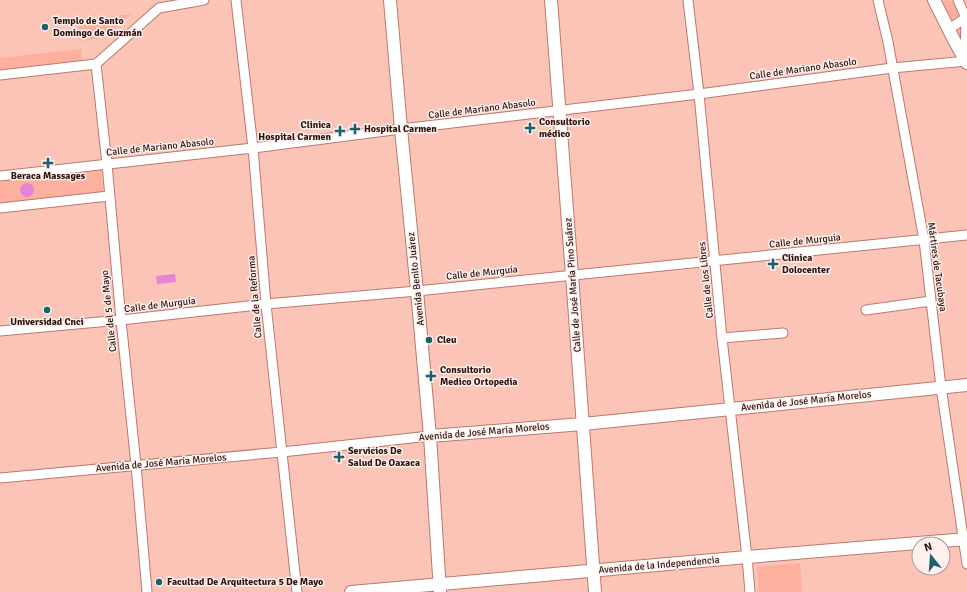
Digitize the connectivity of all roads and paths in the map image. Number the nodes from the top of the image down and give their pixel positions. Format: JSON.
{"nodes":[{"id":1,"x":204,"y":0,"type":"edge"},
{"id":2,"x":236,"y":0,"type":"edge"},
{"id":3,"x":390,"y":0,"type":"edge"},
{"id":4,"x":551,"y":0,"type":"edge"},
{"id":5,"x":688,"y":0,"type":"edge"},
{"id":6,"x":878,"y":0,"type":"edge"},
{"id":7,"x":934,"y":0,"type":"edge"},
{"id":8,"x":958,"y":0,"type":"edge"},
{"id":9,"x":966,"y":17,"type":"edge"},
{"id":10,"x":949,"y":29,"type":"junction"},
{"id":11,"x":966,"y":62,"type":"edge"},
{"id":12,"x":96,"y":64,"type":"junction"},
{"id":13,"x":892,"y":68,"type":"junction"},
{"id":14,"x":0,"y":75,"type":"edge"},
{"id":15,"x":699,"y":94,"type":"junction"},
{"id":16,"x":559,"y":111,"type":"junction"},
{"id":17,"x":401,"y":129,"type":"junction"},
{"id":18,"x":253,"y":148,"type":"junction"},
{"id":19,"x":107,"y":164,"type":"junction"},
{"id":20,"x":0,"y":176,"type":"edge"},
{"id":21,"x":109,"y":196,"type":"junction"},
{"id":22,"x":0,"y":208,"type":"edge"},
{"id":23,"x":967,"y":235,"type":"edge"},
{"id":24,"x":924,"y":240,"type":"junction"},
{"id":25,"x":715,"y":261,"type":"junction"},
{"id":26,"x":572,"y":275,"type":"junction"},
{"id":27,"x":417,"y":291,"type":"junction"},
{"id":28,"x":931,"y":301,"type":"junction"},
{"id":29,"x":266,"y":304,"type":"junction"},
{"id":30,"x":866,"y":310,"type":"dead end"},
{"id":31,"x":121,"y":320,"type":"junction"},
{"id":32,"x":0,"y":332,"type":"edge"},
{"id":33,"x":783,"y":333,"type":"dead end"},
{"id":34,"x":722,"y":338,"type":"junction"},
{"id":35,"x":967,"y":384,"type":"edge"},
{"id":36,"x":941,"y":387,"type":"junction"},
{"id":37,"x":731,"y":410,"type":"junction"},
{"id":38,"x":583,"y":424,"type":"junction"},
{"id":39,"x":430,"y":436,"type":"junction"},
{"id":40,"x":282,"y":452,"type":"junction"},
{"id":41,"x":136,"y":465,"type":"junction"},
{"id":42,"x":0,"y":478,"type":"edge"},
{"id":43,"x":965,"y":540,"type":"edge"},
{"id":44,"x":747,"y":558,"type":"junction"},
{"id":45,"x":967,"y":564,"type":"edge"},
{"id":46,"x":593,"y":571,"type":"junction"},
{"id":47,"x":440,"y":586,"type":"edge"},
{"id":48,"x":147,"y":592,"type":"edge"},
{"id":49,"x":297,"y":592,"type":"edge"},
{"id":50,"x":351,"y":592,"type":"edge"},
{"id":51,"x":595,"y":592,"type":"edge"},
{"id":52,"x":750,"y":592,"type":"edge"}],
"edges":[{"from":1,"to":12,"type":"street"},
{"from":2,"to":18,"type":"street","name":"Calle de la Reforma"},
{"from":3,"to":17,"type":"main road","name":"Avenida Benito Juárez"},
{"from":4,"to":16,"type":"main road","name":"Calle de José María Pino Suárez"},
{"from":5,"to":15,"type":"street","name":"Calle de los Libres"},
{"from":6,"to":13,"type":"street","name":"Mártires de Tacubaya"},
{"from":7,"to":10,"type":"main road"},
{"from":8,"to":9,"type":"street"},
{"from":9,"to":10,"type":"street"},
{"from":9,"to":11,"type":"street"},
{"from":10,"to":11,"type":"main road"},
{"from":11,"to":13,"type":"street","name":"Calle de Mariano Abasolo"},
{"from":12,"to":14,"type":"street"},
{"from":12,"to":19,"type":"street","name":"Calle del 5 de Mayo"},
{"from":13,"to":15,"type":"street","name":"Calle de Mariano Abasolo"},
{"from":13,"to":24,"type":"street","name":"Mártires de Tacubaya"},
{"from":15,"to":16,"type":"street","name":"Calle de Mariano Abasolo"},
{"from":15,"to":25,"type":"street","name":"Calle de los Libres"},
{"from":16,"to":17,"type":"street","name":"Calle de Mariano Abasolo"},
{"from":16,"to":26,"type":"main road","name":"Calle de José María Pino Suárez"},
{"from":17,"to":18,"type":"street","name":"Calle de Mariano Abasolo"},
{"from":17,"to":27,"type":"main road","name":"Avenida Benito Juárez"},
{"from":18,"to":19,"type":"street","name":"Calle de Mariano Abasolo"},
{"from":18,"to":29,"type":"street","name":"Calle de la Reforma"},
{"from":19,"to":20,"type":"street","name":"Calle de Mariano Abasolo"},
{"from":19,"to":21,"type":"street","name":"Calle del 5 de Mayo"},
{"from":21,"to":22,"type":"street"},
{"from":21,"to":31,"type":"street","name":"Calle del 5 de Mayo"},
{"from":23,"to":24,"type":"street","name":"Calle de Murguía"},
{"from":24,"to":25,"type":"street","name":"Calle de Murguía"},
{"from":24,"to":28,"type":"street","name":"Mártires de Tacubaya"},
{"from":25,"to":26,"type":"street","name":"Calle de Murguía"},
{"from":25,"to":34,"type":"street","name":"Calle de los Libres"},
{"from":26,"to":27,"type":"street","name":"Calle de Murguía"},
{"from":26,"to":38,"type":"main road","name":"Calle de José María Pino Suárez"},
{"from":27,"to":29,"type":"street","name":"Calle de Murguía"},
{"from":27,"to":39,"type":"main road","name":"Avenida Benito Juárez"},
{"from":28,"to":30,"type":"street"},
{"from":28,"to":36,"type":"street","name":"Mártires de Tacubaya"},
{"from":29,"to":31,"type":"street","name":"Calle de Murguía"},
{"from":29,"to":40,"type":"street","name":"Calle de la Reforma"},
{"from":31,"to":32,"type":"street","name":"Calle de Murguía"},
{"from":31,"to":41,"type":"street","name":"Calle del 5 de Mayo"},
{"from":33,"to":34,"type":"street"},
{"from":34,"to":37,"type":"street","name":"Calle de los Libres"},
{"from":35,"to":36,"type":"main road","name":"Avenida de José María Morelos"},
{"from":36,"to":37,"type":"main road","name":"Avenida de José María Morelos"},
{"from":36,"to":43,"type":"street","name":"Mártires de Tacubaya"},
{"from":37,"to":38,"type":"main road","name":"Avenida de José María Morelos"},
{"from":37,"to":44,"type":"street","name":"Calle de los Libres"},
{"from":38,"to":39,"type":"main road","name":"Avenida de José María Morelos"},
{"from":38,"to":46,"type":"main road","name":"Calle de José María Pino Suárez"},
{"from":39,"to":40,"type":"street","name":"Avenida de José María Morelos"},
{"from":39,"to":47,"type":"main road","name":"Avenida Benito Juárez"},
{"from":40,"to":41,"type":"street","name":"Avenida de José María Morelos"},
{"from":40,"to":49,"type":"street","name":"Calle de la Reforma"},
{"from":41,"to":42,"type":"street","name":"Avenida de José María Morelos"},
{"from":41,"to":48,"type":"street","name":"Calle del 5 de Mayo"},
{"from":43,"to":44,"type":"main road","name":"Avenida de la Independencia"},
{"from":43,"to":45,"type":"street","name":"Mártires de Tacubaya"},
{"from":44,"to":46,"type":"main road","name":"Avenida de la Independencia"},
{"from":44,"to":52,"type":"street","name":"Calle de los Libres"},
{"from":46,"to":47,"type":"main road","name":"Avenida de la Independencia"},
{"from":46,"to":51,"type":"main road","name":"Calle de José María Pino Suárez"},
{"from":47,"to":50,"type":"main road","name":"Avenida de la Independencia"}]}
